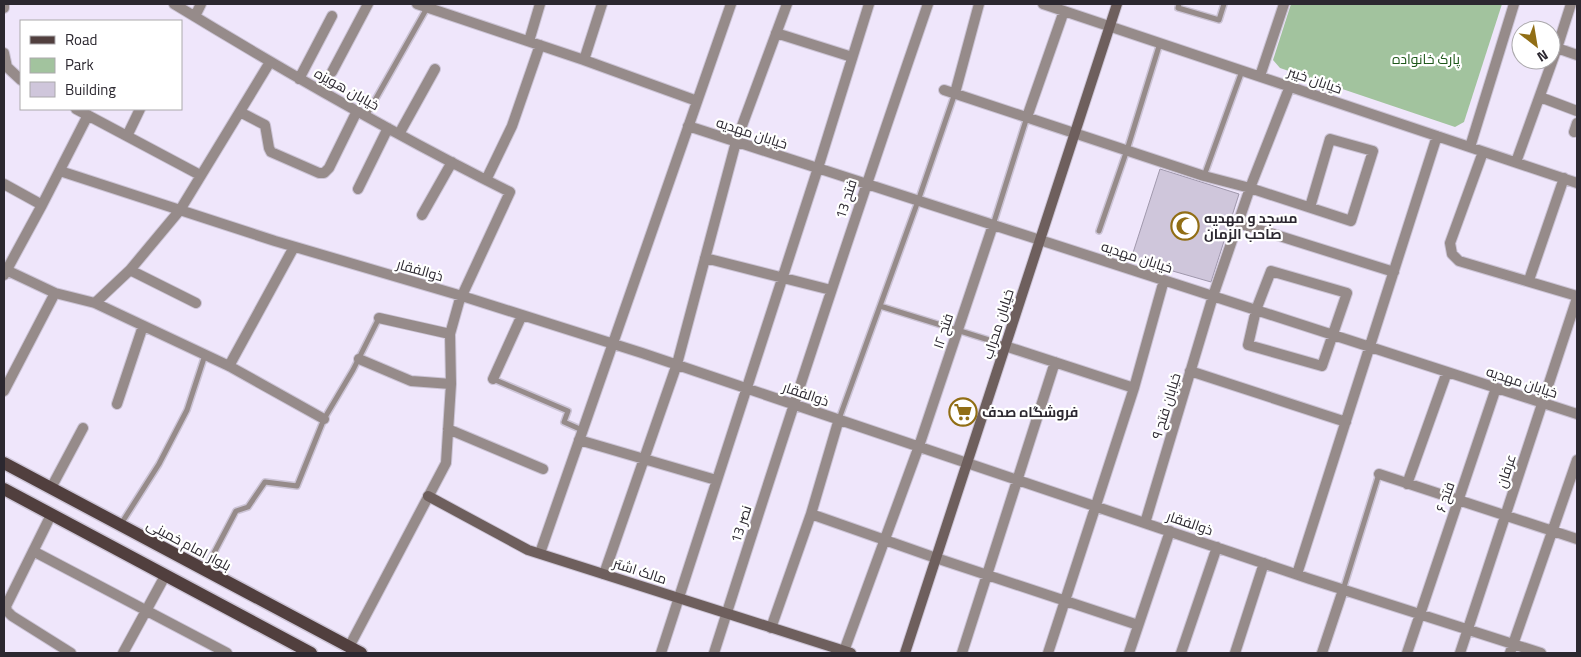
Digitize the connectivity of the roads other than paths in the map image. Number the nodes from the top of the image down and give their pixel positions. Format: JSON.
{"nodes":[{"id":1,"x":4,"y":4,"type":"edge"},
{"id":2,"x":174,"y":4,"type":"edge"},
{"id":3,"x":201,"y":4,"type":"edge"},
{"id":4,"x":368,"y":4,"type":"edge"},
{"id":5,"x":417,"y":4,"type":"edge"},
{"id":6,"x":540,"y":4,"type":"edge"},
{"id":7,"x":602,"y":4,"type":"edge"},
{"id":8,"x":731,"y":4,"type":"edge"},
{"id":9,"x":787,"y":4,"type":"edge"},
{"id":10,"x":869,"y":4,"type":"edge"},
{"id":11,"x":928,"y":4,"type":"edge"},
{"id":12,"x":979,"y":4,"type":"edge"},
{"id":13,"x":1043,"y":4,"type":"edge"},
{"id":14,"x":1117,"y":4,"type":"edge"},
{"id":15,"x":1224,"y":4,"type":"edge"},
{"id":16,"x":1284,"y":4,"type":"edge"},
{"id":17,"x":1514,"y":4,"type":"edge"},
{"id":18,"x":1571,"y":4,"type":"edge"},
{"id":19,"x":1179,"y":6,"type":"edge"},
{"id":20,"x":4,"y":8,"type":"edge"},
{"id":21,"x":427,"y":8,"type":"junction"},
{"id":22,"x":1064,"y":11,"type":"junction"},
{"id":23,"x":194,"y":16,"type":"junction"},
{"id":24,"x":332,"y":16,"type":"dead end"},
{"id":25,"x":1110,"y":26,"type":"junction"},
{"id":26,"x":776,"y":33,"type":"junction"},
{"id":27,"x":1561,"y":35,"type":"edge"},
{"id":28,"x":529,"y":41,"type":"junction"},
{"id":29,"x":1160,"y":43,"type":"junction"},
{"id":30,"x":540,"y":45,"type":"junction"},
{"id":31,"x":1561,"y":49,"type":"edge"},
{"id":32,"x":4,"y":53,"type":"edge"},
{"id":33,"x":1577,"y":54,"type":"edge"},
{"id":34,"x":852,"y":57,"type":"junction"},
{"id":35,"x":584,"y":60,"type":"junction"},
{"id":36,"x":270,"y":62,"type":"junction"},
{"id":37,"x":435,"y":69,"type":"dead end"},
{"id":38,"x":1242,"y":70,"type":"junction"},
{"id":39,"x":1549,"y":70,"type":"edge"},
{"id":40,"x":332,"y":72,"type":"dead end"},
{"id":41,"x":1260,"y":76,"type":"junction"},
{"id":42,"x":20,"y":79,"type":"edge"},
{"id":43,"x":299,"y":79,"type":"junction"},
{"id":44,"x":1290,"y":86,"type":"junction"},
{"id":45,"x":949,"y":91,"type":"junction"},
{"id":46,"x":1540,"y":97,"type":"junction"},
{"id":47,"x":697,"y":101,"type":"junction"},
{"id":48,"x":78,"y":110,"type":"edge"},
{"id":49,"x":140,"y":110,"type":"edge"},
{"id":50,"x":1577,"y":111,"type":"edge"},
{"id":51,"x":240,"y":112,"type":"junction"},
{"id":52,"x":361,"y":113,"type":"junction"},
{"id":53,"x":88,"y":115,"type":"junction"},
{"id":54,"x":1027,"y":117,"type":"junction"},
{"id":55,"x":688,"y":126,"type":"junction"},
{"id":56,"x":388,"y":128,"type":"junction"},
{"id":57,"x":1075,"y":133,"type":"junction"},
{"id":58,"x":399,"y":134,"type":"junction"},
{"id":59,"x":127,"y":136,"type":"junction"},
{"id":60,"x":1437,"y":136,"type":"junction"},
{"id":61,"x":736,"y":142,"type":"junction"},
{"id":62,"x":1470,"y":147,"type":"junction"},
{"id":63,"x":1127,"y":150,"type":"junction"},
{"id":64,"x":1484,"y":152,"type":"junction"},
{"id":65,"x":452,"y":162,"type":"junction"},
{"id":66,"x":1516,"y":162,"type":"junction"},
{"id":67,"x":818,"y":168,"type":"junction"},
{"id":68,"x":60,"y":170,"type":"junction"},
{"id":69,"x":200,"y":175,"type":"junction"},
{"id":70,"x":1204,"y":176,"type":"junction"},
{"id":71,"x":1564,"y":178,"type":"junction"},
{"id":72,"x":486,"y":180,"type":"junction"},
{"id":73,"x":1577,"y":183,"type":"edge"},
{"id":74,"x":4,"y":184,"type":"edge"},
{"id":75,"x":866,"y":184,"type":"junction"},
{"id":76,"x":1250,"y":188,"type":"junction"},
{"id":77,"x":358,"y":189,"type":"dead end"},
{"id":78,"x":918,"y":201,"type":"junction"},
{"id":79,"x":42,"y":205,"type":"junction"},
{"id":80,"x":1310,"y":207,"type":"junction"},
{"id":81,"x":180,"y":210,"type":"junction"},
{"id":82,"x":422,"y":215,"type":"dead end"},
{"id":83,"x":1238,"y":223,"type":"junction"},
{"id":84,"x":993,"y":225,"type":"junction"},
{"id":85,"x":1099,"y":232,"type":"dead end"},
{"id":86,"x":1040,"y":240,"type":"junction"},
{"id":87,"x":294,"y":247,"type":"junction"},
{"id":88,"x":705,"y":258,"type":"junction"},
{"id":89,"x":130,"y":270,"type":"junction"},
{"id":90,"x":5,"y":271,"type":"edge"},
{"id":91,"x":1394,"y":272,"type":"junction"},
{"id":92,"x":782,"y":277,"type":"junction"},
{"id":93,"x":1164,"y":280,"type":"junction"},
{"id":94,"x":1529,"y":280,"type":"junction"},
{"id":95,"x":831,"y":290,"type":"junction"},
{"id":96,"x":55,"y":293,"type":"junction"},
{"id":97,"x":462,"y":296,"type":"junction"},
{"id":98,"x":1213,"y":296,"type":"junction"},
{"id":99,"x":1577,"y":297,"type":"edge"},
{"id":100,"x":95,"y":303,"type":"junction"},
{"id":101,"x":196,"y":303,"type":"dead end"},
{"id":102,"x":880,"y":306,"type":"junction"},
{"id":103,"x":1256,"y":310,"type":"junction"},
{"id":104,"x":522,"y":315,"type":"junction"},
{"id":105,"x":380,"y":318,"type":"joint"},
{"id":106,"x":143,"y":326,"type":"junction"},
{"id":107,"x":958,"y":330,"type":"junction"},
{"id":108,"x":450,"y":334,"type":"junction"},
{"id":109,"x":1333,"y":335,"type":"junction"},
{"id":110,"x":612,"y":343,"type":"junction"},
{"id":111,"x":1006,"y":346,"type":"junction"},
{"id":112,"x":1370,"y":347,"type":"junction"},
{"id":113,"x":205,"y":355,"type":"junction"},
{"id":114,"x":359,"y":359,"type":"junction"},
{"id":115,"x":1054,"y":362,"type":"junction"},
{"id":116,"x":677,"y":364,"type":"junction"},
{"id":117,"x":229,"y":366,"type":"junction"},
{"id":118,"x":1190,"y":371,"type":"junction"},
{"id":119,"x":1447,"y":372,"type":"junction"},
{"id":120,"x":493,"y":379,"type":"joint"},
{"id":121,"x":451,"y":384,"type":"junction"},
{"id":122,"x":746,"y":388,"type":"junction"},
{"id":123,"x":1134,"y":388,"type":"junction"},
{"id":124,"x":1496,"y":388,"type":"junction"},
{"id":125,"x":4,"y":391,"type":"edge"},
{"id":126,"x":1543,"y":403,"type":"junction"},
{"id":127,"x":117,"y":404,"type":"dead end"},
{"id":128,"x":794,"y":404,"type":"junction"},
{"id":129,"x":1577,"y":414,"type":"edge"},
{"id":130,"x":324,"y":419,"type":"junction"},
{"id":131,"x":839,"y":419,"type":"junction"},
{"id":132,"x":1346,"y":422,"type":"junction"},
{"id":133,"x":82,"y":428,"type":"dead end"},
{"id":134,"x":448,"y":429,"type":"junction"},
{"id":135,"x":582,"y":430,"type":"junction"},
{"id":136,"x":579,"y":440,"type":"junction"},
{"id":137,"x":919,"y":446,"type":"junction"},
{"id":138,"x":644,"y":460,"type":"junction"},
{"id":139,"x":1577,"y":460,"type":"edge"},
{"id":140,"x":4,"y":463,"type":"edge"},
{"id":141,"x":967,"y":463,"type":"junction"},
{"id":142,"x":543,"y":469,"type":"dead end"},
{"id":143,"x":1379,"y":474,"type":"joint"},
{"id":144,"x":1017,"y":479,"type":"junction"},
{"id":145,"x":716,"y":480,"type":"junction"},
{"id":146,"x":1407,"y":484,"type":"junction"},
{"id":147,"x":51,"y":488,"type":"junction"},
{"id":148,"x":4,"y":489,"type":"edge"},
{"id":149,"x":428,"y":496,"type":"junction"},
{"id":150,"x":1458,"y":500,"type":"junction"},
{"id":151,"x":1095,"y":506,"type":"junction"},
{"id":152,"x":51,"y":514,"type":"junction"},
{"id":153,"x":811,"y":514,"type":"junction"},
{"id":154,"x":1506,"y":516,"type":"junction"},
{"id":155,"x":1145,"y":523,"type":"junction"},
{"id":156,"x":121,"y":525,"type":"junction"},
{"id":157,"x":1170,"y":531,"type":"junction"},
{"id":158,"x":1552,"y":531,"type":"junction"},
{"id":159,"x":1577,"y":539,"type":"edge"},
{"id":160,"x":885,"y":540,"type":"junction"},
{"id":161,"x":1217,"y":547,"type":"junction"},
{"id":162,"x":33,"y":551,"type":"junction"},
{"id":163,"x":540,"y":553,"type":"junction"},
{"id":164,"x":936,"y":558,"type":"junction"},
{"id":165,"x":1264,"y":563,"type":"junction"},
{"id":166,"x":205,"y":570,"type":"junction"},
{"id":167,"x":604,"y":574,"type":"junction"},
{"id":168,"x":1296,"y":574,"type":"junction"},
{"id":169,"x":987,"y":575,"type":"junction"},
{"id":170,"x":165,"y":576,"type":"junction"},
{"id":171,"x":1343,"y":590,"type":"junction"},
{"id":172,"x":677,"y":598,"type":"junction"},
{"id":173,"x":1065,"y":600,"type":"junction"},
{"id":174,"x":147,"y":610,"type":"junction"},
{"id":175,"x":727,"y":614,"type":"junction"},
{"id":176,"x":1420,"y":614,"type":"junction"},
{"id":177,"x":1138,"y":625,"type":"junction"},
{"id":178,"x":771,"y":628,"type":"junction"},
{"id":179,"x":1468,"y":630,"type":"junction"},
{"id":180,"x":349,"y":647,"type":"junction"},
{"id":181,"x":1511,"y":649,"type":"edge"},
{"id":182,"x":848,"y":652,"type":"edge"},
{"id":183,"x":71,"y":653,"type":"edge"},
{"id":184,"x":123,"y":653,"type":"edge"},
{"id":185,"x":228,"y":653,"type":"edge"},
{"id":186,"x":311,"y":653,"type":"edge"},
{"id":187,"x":361,"y":653,"type":"edge"},
{"id":188,"x":661,"y":653,"type":"edge"},
{"id":189,"x":714,"y":653,"type":"edge"},
{"id":190,"x":905,"y":653,"type":"edge"},
{"id":191,"x":962,"y":653,"type":"edge"},
{"id":192,"x":1048,"y":653,"type":"edge"},
{"id":193,"x":1129,"y":653,"type":"edge"},
{"id":194,"x":1180,"y":653,"type":"edge"},
{"id":195,"x":1235,"y":653,"type":"edge"},
{"id":196,"x":1322,"y":653,"type":"edge"},
{"id":197,"x":1407,"y":653,"type":"edge"},
{"id":198,"x":1460,"y":653,"type":"edge"},
{"id":199,"x":1541,"y":653,"type":"edge"}],
"edges":[{"from":1,"to":20,"type":"street"},
{"from":2,"to":23,"type":"street","name":"خیابان هویزه"},
{"from":3,"to":23,"type":"street"},
{"from":4,"to":40,"type":"street"},
{"from":5,"to":21,"type":"street"},
{"from":6,"to":28,"type":"street"},
{"from":7,"to":35,"type":"street"},
{"from":8,"to":47,"type":"street"},
{"from":9,"to":26,"type":"street"},
{"from":10,"to":34,"type":"street"},
{"from":11,"to":75,"type":"street","name":"فتح 13"},
{"from":12,"to":45,"type":"street"},
{"from":13,"to":22,"type":"street","name":"خیابان خیبر"},
{"from":14,"to":25,"type":"street","name":"خیابان محراب"},
{"from":15,"to":19,"type":"lane"},
{"from":16,"to":41,"type":"street"},
{"from":17,"to":62,"type":"street"},
{"from":18,"to":27,"type":"street"},
{"from":21,"to":28,"type":"street"},
{"from":21,"to":52,"type":"lane"},
{"from":22,"to":25,"type":"street","name":"خیابان خیبر"},
{"from":22,"to":54,"type":"street"},
{"from":23,"to":36,"type":"street","name":"خیابان هویزه"},
{"from":24,"to":43,"type":"street"},
{"from":25,"to":29,"type":"street","name":"خیابان خیبر"},
{"from":25,"to":57,"type":"street","name":"خیابان محراب"},
{"from":26,"to":34,"type":"street"},
{"from":26,"to":61,"type":"street"},
{"from":28,"to":30,"type":"street"},
{"from":29,"to":38,"type":"street","name":"خیابان خیبر"},
{"from":29,"to":63,"type":"lane"},
{"from":30,"to":35,"type":"street"},
{"from":30,"to":72,"type":"street"},
{"from":31,"to":33,"type":"street"},
{"from":32,"to":42,"type":"street"},
{"from":34,"to":67,"type":"street"},
{"from":35,"to":47,"type":"street"},
{"from":36,"to":43,"type":"street","name":"خیابان هویزه"},
{"from":36,"to":51,"type":"street"},
{"from":37,"to":58,"type":"street"},
{"from":38,"to":41,"type":"street","name":"خیابان خیبر"},
{"from":38,"to":70,"type":"lane"},
{"from":39,"to":46,"type":"street"},
{"from":41,"to":44,"type":"street","name":"خیابان خیبر"},
{"from":43,"to":52,"type":"street","name":"خیابان هویزه"},
{"from":44,"to":60,"type":"street","name":"خیابان خیبر"},
{"from":44,"to":76,"type":"street","name":"خیابان فتح ۹"},
{"from":45,"to":54,"type":"street"},
{"from":45,"to":78,"type":"lane"},
{"from":46,"to":50,"type":"street"},
{"from":46,"to":66,"type":"street"},
{"from":47,"to":55,"type":"street"},
{"from":48,"to":53,"type":"street"},
{"from":49,"to":59,"type":"street"},
{"from":51,"to":52,"type":"street"},
{"from":51,"to":69,"type":"street"},
{"from":52,"to":56,"type":"street","name":"خیابان هویزه"},
{"from":53,"to":59,"type":"street"},
{"from":53,"to":68,"type":"street"},
{"from":54,"to":57,"type":"street"},
{"from":54,"to":84,"type":"lane"},
{"from":55,"to":61,"type":"street","name":"خیابان مهدیه"},
{"from":55,"to":110,"type":"street"},
{"from":56,"to":58,"type":"street","name":"خیابان هویزه"},
{"from":56,"to":77,"type":"street"},
{"from":57,"to":63,"type":"street"},
{"from":57,"to":86,"type":"street","name":"خیابان محراب"},
{"from":58,"to":65,"type":"street","name":"خیابان هویزه"},
{"from":59,"to":69,"type":"street"},
{"from":60,"to":62,"type":"street","name":"خیابان خیبر"},
{"from":60,"to":91,"type":"street"},
{"from":61,"to":67,"type":"street","name":"خیابان مهدیه"},
{"from":61,"to":88,"type":"street"},
{"from":62,"to":64,"type":"street","name":"خیابان خیبر"},
{"from":63,"to":70,"type":"street"},
{"from":63,"to":85,"type":"lane"},
{"from":64,"to":66,"type":"street","name":"خیابان خیبر"},
{"from":64,"to":94,"type":"street"},
{"from":65,"to":72,"type":"street","name":"خیابان هویزه"},
{"from":65,"to":82,"type":"street"},
{"from":66,"to":71,"type":"street","name":"خیابان خیبر"},
{"from":67,"to":75,"type":"street","name":"خیابان مهدیه"},
{"from":67,"to":92,"type":"street"},
{"from":68,"to":79,"type":"street"},
{"from":68,"to":81,"type":"street","name":"ذوالفقار"},
{"from":69,"to":81,"type":"street"},
{"from":70,"to":76,"type":"street"},
{"from":71,"to":73,"type":"street","name":"خیابان خیبر"},
{"from":71,"to":94,"type":"street"},
{"from":72,"to":97,"type":"street","name":"خیابان هویزه"},
{"from":74,"to":79,"type":"street"},
{"from":75,"to":78,"type":"street","name":"خیابان مهدیه"},
{"from":75,"to":95,"type":"street","name":"فتح 13"},
{"from":76,"to":80,"type":"street"},
{"from":76,"to":83,"type":"street","name":"خیابان فتح ۹"},
{"from":78,"to":84,"type":"street","name":"خیابان مهدیه"},
{"from":78,"to":102,"type":"lane"},
{"from":79,"to":90,"type":"street"},
{"from":80,"to":80,"type":"street"},
{"from":81,"to":87,"type":"street","name":"ذوالفقار"},
{"from":81,"to":89,"type":"street"},
{"from":83,"to":91,"type":"street"},
{"from":83,"to":98,"type":"street","name":"خیابان فتح ۹"},
{"from":84,"to":86,"type":"street","name":"خیابان مهدیه"},
{"from":84,"to":107,"type":"street","name":"فتح ۱۲"},
{"from":86,"to":93,"type":"street","name":"خیابان مهدیه"},
{"from":86,"to":111,"type":"street","name":"خیابان محراب"},
{"from":87,"to":97,"type":"street","name":"ذوالفقار"},
{"from":87,"to":117,"type":"street"},
{"from":88,"to":92,"type":"street"},
{"from":88,"to":116,"type":"street"},
{"from":89,"to":100,"type":"street"},
{"from":89,"to":101,"type":"street"},
{"from":90,"to":96,"type":"street"},
{"from":91,"to":112,"type":"street"},
{"from":92,"to":95,"type":"street"},
{"from":92,"to":122,"type":"street"},
{"from":93,"to":98,"type":"street","name":"خیابان مهدیه"},
{"from":93,"to":123,"type":"street"},
{"from":94,"to":99,"type":"street"},
{"from":95,"to":128,"type":"street","name":"فتح 13"},
{"from":96,"to":100,"type":"street"},
{"from":96,"to":125,"type":"street"},
{"from":97,"to":104,"type":"street","name":"ذوالفقار"},
{"from":97,"to":108,"type":"street"},
{"from":98,"to":103,"type":"street","name":"خیابان مهدیه"},
{"from":98,"to":118,"type":"street","name":"خیابان فتح ۹"},
{"from":99,"to":126,"type":"street","name":"عرفان"},
{"from":100,"to":106,"type":"street"},
{"from":102,"to":107,"type":"lane"},
{"from":102,"to":131,"type":"lane"},
{"from":103,"to":109,"type":"street","name":"خیابان مهدیه"},
{"from":103,"to":109,"type":"street"},
{"from":103,"to":109,"type":"street"},
{"from":104,"to":110,"type":"street","name":"ذوالفقار"},
{"from":104,"to":120,"type":"street"},
{"from":105,"to":108,"type":"street"},
{"from":105,"to":114,"type":"lane"},
{"from":106,"to":113,"type":"street"},
{"from":106,"to":127,"type":"street"},
{"from":107,"to":111,"type":"lane"},
{"from":107,"to":137,"type":"street","name":"فتح ۱۲"},
{"from":108,"to":121,"type":"street"},
{"from":109,"to":112,"type":"street","name":"خیابان مهدیه"},
{"from":110,"to":116,"type":"street","name":"ذوالفقار"},
{"from":110,"to":135,"type":"street"},
{"from":111,"to":115,"type":"street"},
{"from":111,"to":141,"type":"street","name":"خیابان محراب"},
{"from":112,"to":119,"type":"street","name":"خیابان مهدیه"},
{"from":112,"to":132,"type":"street"},
{"from":113,"to":117,"type":"street"},
{"from":113,"to":156,"type":"lane"},
{"from":114,"to":121,"type":"street"},
{"from":114,"to":130,"type":"lane"},
{"from":115,"to":123,"type":"street"},
{"from":115,"to":144,"type":"street"},
{"from":116,"to":122,"type":"street","name":"ذوالفقار"},
{"from":116,"to":138,"type":"street"},
{"from":117,"to":130,"type":"street"},
{"from":118,"to":132,"type":"street"},
{"from":118,"to":155,"type":"street","name":"خیابان فتح ۹"},
{"from":119,"to":124,"type":"street","name":"خیابان مهدیه"},
{"from":119,"to":146,"type":"street"},
{"from":120,"to":135,"type":"lane"},
{"from":121,"to":134,"type":"street"},
{"from":122,"to":128,"type":"street","name":"ذوالفقار"},
{"from":122,"to":145,"type":"street"},
{"from":123,"to":151,"type":"street"},
{"from":124,"to":126,"type":"street","name":"خیابان مهدیه"},
{"from":124,"to":150,"type":"street","name":"فتح ۶"},
{"from":126,"to":129,"type":"street","name":"خیابان مهدیه"},
{"from":126,"to":154,"type":"street","name":"عرفان"},
{"from":128,"to":131,"type":"street","name":"ذوالفقار"},
{"from":128,"to":175,"type":"street","name":"نصر 13"},
{"from":130,"to":166,"type":"lane"},
{"from":131,"to":137,"type":"street","name":"ذوالفقار"},
{"from":131,"to":153,"type":"street"},
{"from":132,"to":168,"type":"street"},
{"from":133,"to":147,"type":"street"},
{"from":134,"to":142,"type":"street"},
{"from":134,"to":149,"type":"street"},
{"from":135,"to":136,"type":"street"},
{"from":136,"to":138,"type":"street"},
{"from":136,"to":163,"type":"street"},
{"from":137,"to":141,"type":"street","name":"ذوالفقار"},
{"from":137,"to":160,"type":"street","name":"فتح ۱۲"},
{"from":138,"to":145,"type":"street"},
{"from":138,"to":167,"type":"street"},
{"from":139,"to":158,"type":"street"},
{"from":140,"to":147,"type":"main road","name":"بلوار امام خمینی"},
{"from":141,"to":144,"type":"street","name":"ذوالفقار"},
{"from":141,"to":164,"type":"street","name":"خیابان محراب"},
{"from":143,"to":146,"type":"street"},
{"from":143,"to":171,"type":"lane"},
{"from":144,"to":151,"type":"street","name":"ذوالفقار"},
{"from":144,"to":169,"type":"street"},
{"from":145,"to":172,"type":"street"},
{"from":146,"to":150,"type":"street"},
{"from":147,"to":156,"type":"main road","name":"بلوار امام خمینی"},
{"from":148,"to":152,"type":"main road"},
{"from":149,"to":163,"type":"street","name":"مالک اشتر"},
{"from":149,"to":180,"type":"street"},
{"from":150,"to":154,"type":"street"},
{"from":150,"to":176,"type":"street","name":"فتح ۶"},
{"from":151,"to":155,"type":"street","name":"ذوالفقار"},
{"from":151,"to":173,"type":"street"},
{"from":152,"to":162,"type":"street"},
{"from":152,"to":170,"type":"main road"},
{"from":153,"to":160,"type":"street"},
{"from":153,"to":178,"type":"street"},
{"from":154,"to":158,"type":"street"},
{"from":154,"to":179,"type":"street","name":"عرفان"},
{"from":155,"to":157,"type":"street","name":"ذوالفقار"},
{"from":156,"to":166,"type":"main road","name":"بلوار امام خمینی"},
{"from":157,"to":161,"type":"street","name":"ذوالفقار"},
{"from":157,"to":177,"type":"street"},
{"from":158,"to":159,"type":"street"},
{"from":158,"to":181,"type":"street"},
{"from":160,"to":164,"type":"street"},
{"from":160,"to":182,"type":"street","name":"فتح ۱۲"},
{"from":161,"to":165,"type":"street","name":"ذوالفقار"},
{"from":161,"to":194,"type":"street"},
{"from":162,"to":174,"type":"street"},
{"from":162,"to":183,"type":"street"},
{"from":163,"to":167,"type":"street","name":"مالک اشتر"},
{"from":164,"to":169,"type":"street"},
{"from":164,"to":190,"type":"street","name":"خیابان محراب"},
{"from":165,"to":168,"type":"street","name":"ذوالفقار"},
{"from":165,"to":195,"type":"street"},
{"from":166,"to":180,"type":"main road","name":"بلوار امام خمینی"},
{"from":167,"to":172,"type":"street","name":"مالک اشتر"},
{"from":168,"to":171,"type":"street","name":"ذوالفقار"},
{"from":169,"to":173,"type":"street"},
{"from":169,"to":191,"type":"street"},
{"from":170,"to":174,"type":"street"},
{"from":170,"to":186,"type":"main road"},
{"from":171,"to":176,"type":"street","name":"ذوالفقار"},
{"from":171,"to":196,"type":"street"},
{"from":172,"to":175,"type":"street","name":"مالک اشتر"},
{"from":172,"to":188,"type":"street"},
{"from":173,"to":177,"type":"street"},
{"from":173,"to":192,"type":"street"},
{"from":174,"to":184,"type":"street"},
{"from":174,"to":185,"type":"street"},
{"from":175,"to":178,"type":"street","name":"مالک اشتر"},
{"from":175,"to":189,"type":"street","name":"نصر 13"},
{"from":176,"to":179,"type":"street","name":"ذوالفقار"},
{"from":176,"to":197,"type":"street","name":"فتح ۶"},
{"from":177,"to":193,"type":"street"},
{"from":178,"to":182,"type":"street","name":"مالک اشتر"},
{"from":179,"to":181,"type":"street","name":"ذوالفقار"},
{"from":179,"to":198,"type":"street","name":"عرفان"},
{"from":180,"to":187,"type":"main road","name":"بلوار امام خمینی"},
{"from":181,"to":199,"type":"street","name":"ذوالفقار"}]}
